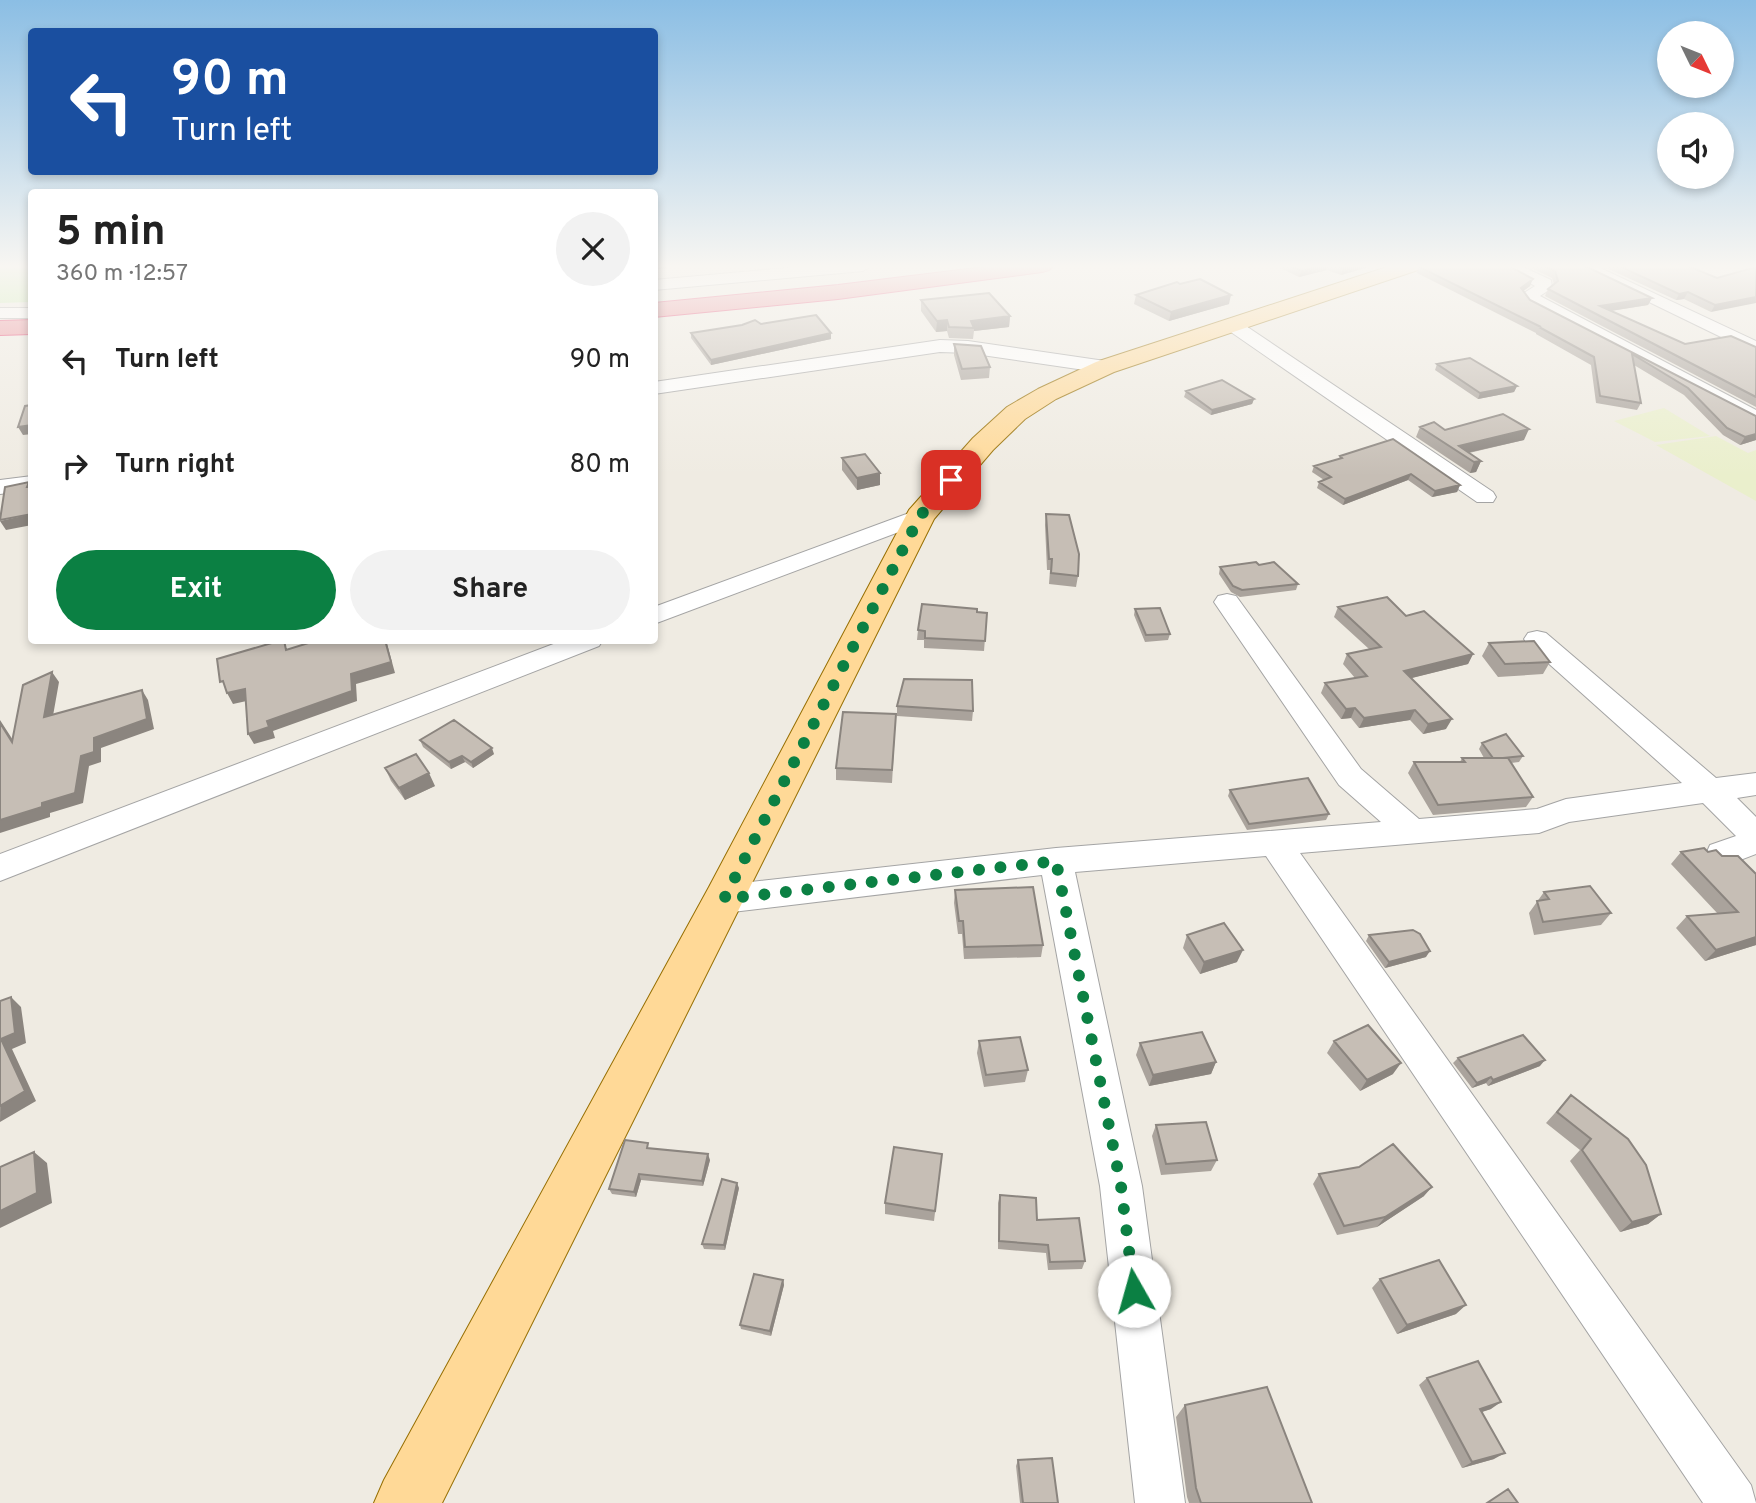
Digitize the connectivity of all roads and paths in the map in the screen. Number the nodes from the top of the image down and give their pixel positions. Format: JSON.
{"nodes":[{"id":1,"x":1202,"y":336,"type":"edge"},
{"id":2,"x":1249,"y":336,"type":"edge"},
{"id":3,"x":1602,"y":336,"type":"edge"},
{"id":4,"x":1731,"y":336,"type":"edge"},
{"id":5,"x":28,"y":338,"type":"edge"},
{"id":6,"x":0,"y":339,"type":"edge"},
{"id":7,"x":1756,"y":348,"type":"edge"},
{"id":8,"x":1105,"y":367,"type":"junction"},
{"id":9,"x":658,"y":387,"type":"edge"},
{"id":10,"x":1756,"y":418,"type":"edge"},
{"id":11,"x":28,"y":484,"type":"edge"},
{"id":12,"x":0,"y":487,"type":"edge"},
{"id":13,"x":1485,"y":497,"type":"dead end"},
{"id":14,"x":920,"y":516,"type":"junction"},
{"id":15,"x":1227,"y":602,"type":"dead end"},
{"id":16,"x":658,"y":614,"type":"edge"},
{"id":17,"x":1537,"y":639,"type":"dead end"},
{"id":18,"x":580,"y":644,"type":"edge"},
{"id":19,"x":1756,"y":784,"type":"edge"},
{"id":20,"x":1708,"y":789,"type":"junction"},
{"id":21,"x":1412,"y":831,"type":"junction"},
{"id":22,"x":1756,"y":839,"type":"edge"},
{"id":23,"x":1275,"y":843,"type":"junction"},
{"id":24,"x":1722,"y":853,"type":"edge"},
{"id":25,"x":1056,"y":861,"type":"junction"},
{"id":26,"x":0,"y":868,"type":"edge"},
{"id":27,"x":724,"y":899,"type":"junction"},
{"id":28,"x":407,"y":1503,"type":"edge"},
{"id":29,"x":1160,"y":1503,"type":"edge"},
{"id":30,"x":1732,"y":1503,"type":"edge"}],
"edges":[{"from":1,"to":8,"type":"main road"},
{"from":2,"to":13,"type":"street"},
{"from":3,"to":10,"type":"street"},
{"from":4,"to":7,"type":"street"},
{"from":5,"to":6,"type":"highway"},
{"from":8,"to":9,"type":"street"},
{"from":8,"to":14,"type":"main road"},
{"from":11,"to":12,"type":"street"},
{"from":14,"to":16,"type":"street"},
{"from":14,"to":27,"type":"main road"},
{"from":15,"to":21,"type":"street"},
{"from":17,"to":20,"type":"street"},
{"from":18,"to":26,"type":"street"},
{"from":19,"to":20,"type":"street"},
{"from":20,"to":21,"type":"street"},
{"from":20,"to":22,"type":"street"},
{"from":21,"to":23,"type":"street"},
{"from":22,"to":24,"type":"street"},
{"from":23,"to":25,"type":"street"},
{"from":23,"to":30,"type":"street"},
{"from":25,"to":27,"type":"street"},
{"from":25,"to":29,"type":"street"},
{"from":27,"to":28,"type":"main road"}]}
